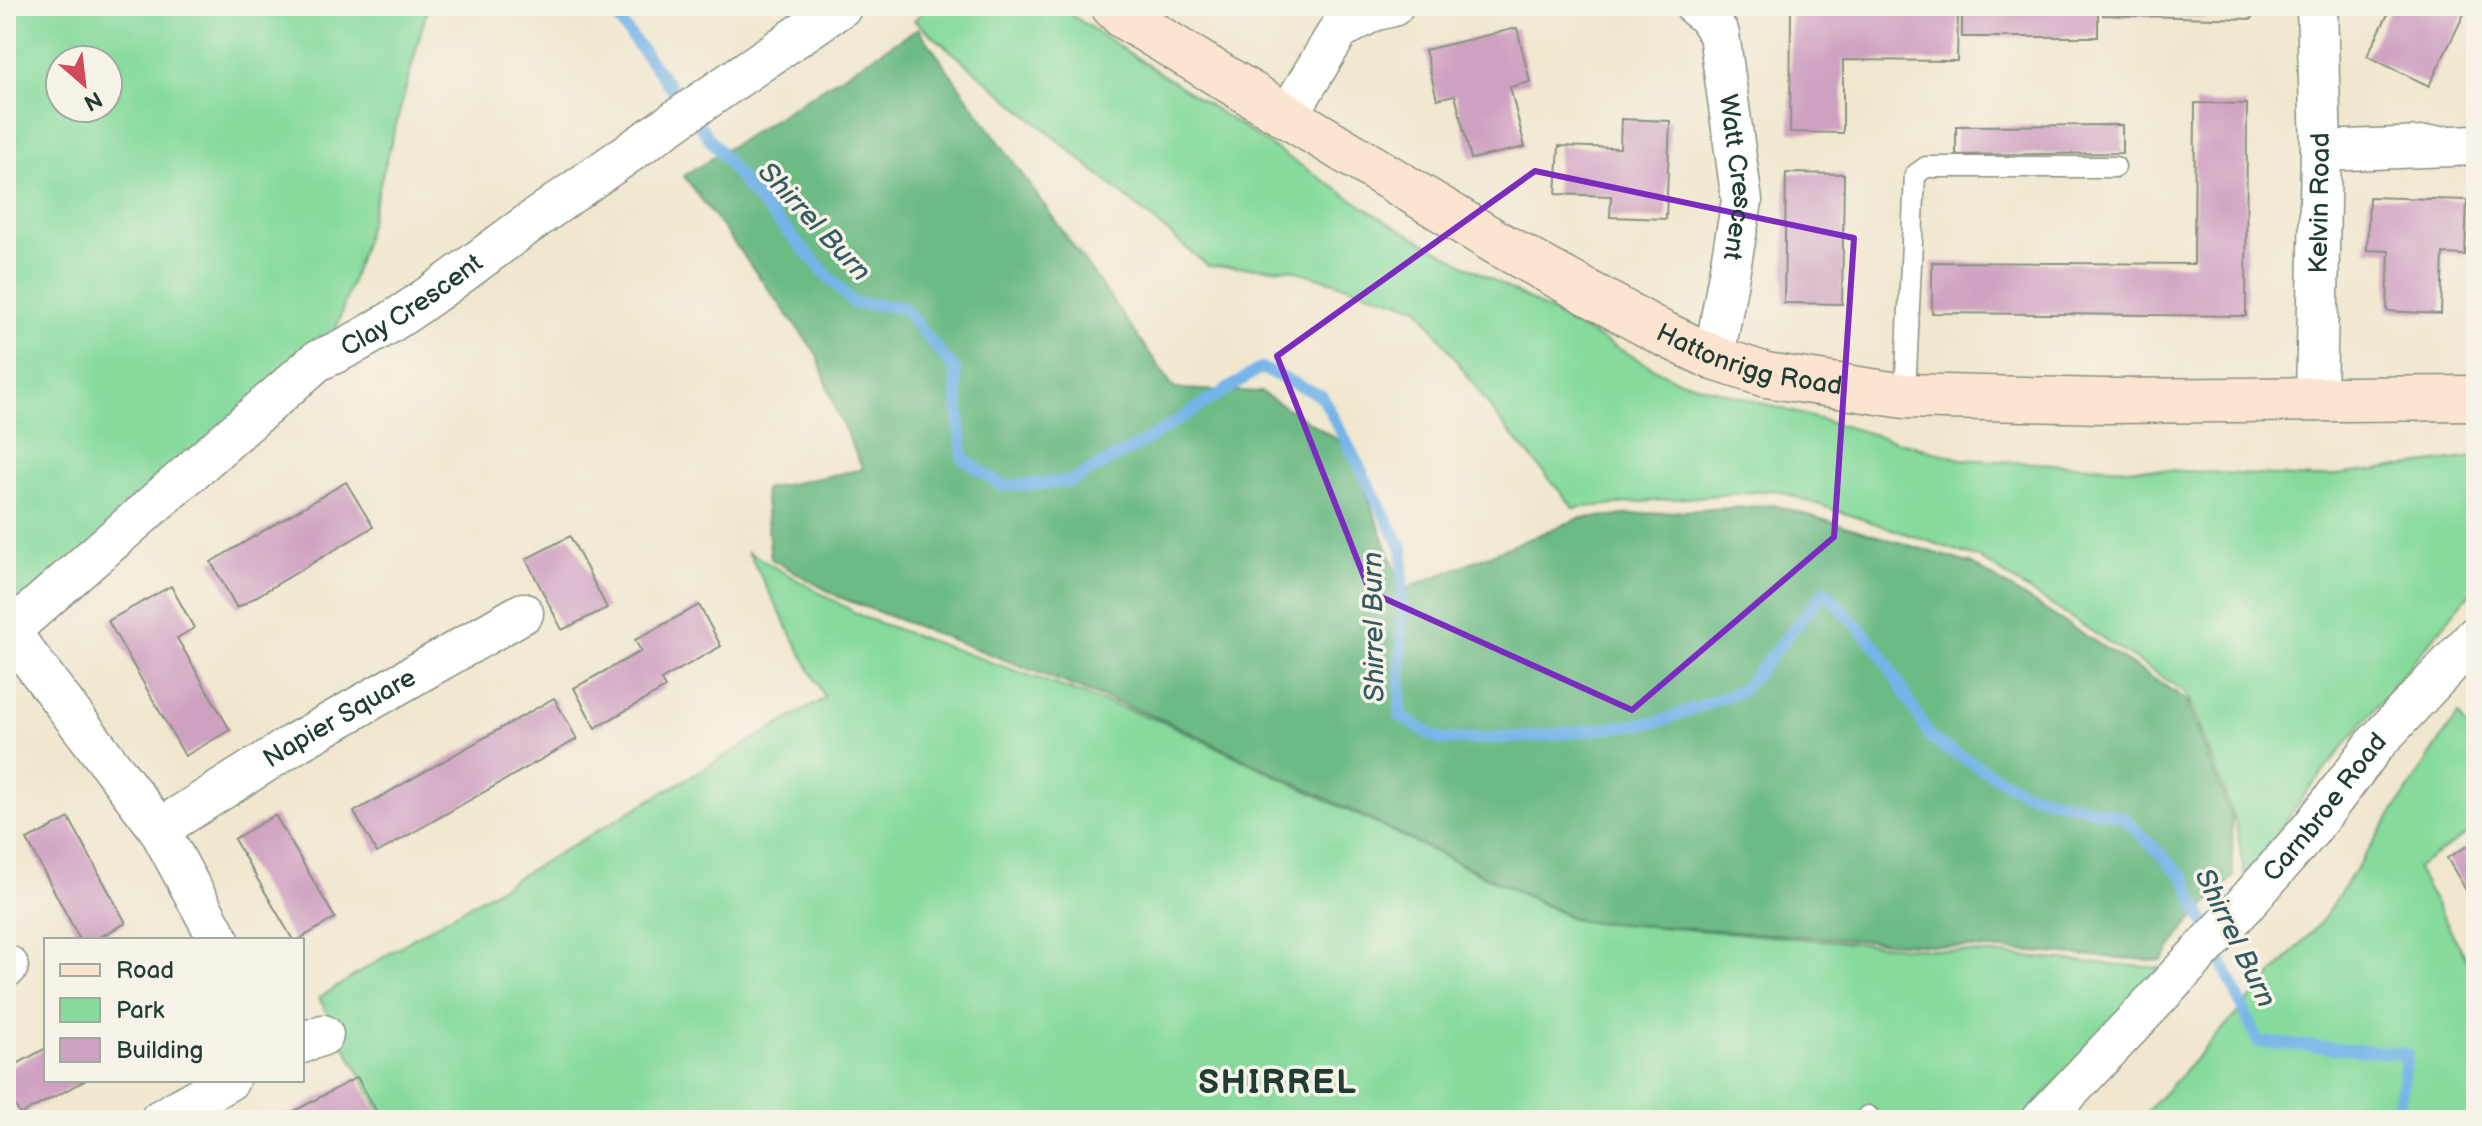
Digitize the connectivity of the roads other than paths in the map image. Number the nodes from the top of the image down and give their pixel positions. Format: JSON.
{"nodes":[{"id":1,"x":842,"y":6,"type":"edge"},
{"id":2,"x":1113,"y":6,"type":"edge"},
{"id":3,"x":1393,"y":6,"type":"edge"},
{"id":4,"x":1695,"y":6,"type":"edge"},
{"id":5,"x":2317,"y":6,"type":"edge"},
{"id":6,"x":1287,"y":117,"type":"junction"},
{"id":7,"x":2476,"y":145,"type":"edge"},
{"id":8,"x":2321,"y":151,"type":"junction"},
{"id":9,"x":2115,"y":167,"type":"dead end"},
{"id":10,"x":1714,"y":358,"type":"junction"},
{"id":11,"x":1905,"y":396,"type":"junction"},
{"id":12,"x":2476,"y":398,"type":"edge"},
{"id":13,"x":2316,"y":401,"type":"junction"},
{"id":14,"x":523,"y":613,"type":"dead end"},
{"id":15,"x":8,"y":633,"type":"edge"},
{"id":16,"x":2476,"y":636,"type":"edge"},
{"id":17,"x":159,"y":829,"type":"junction"},
{"id":18,"x":218,"y":938,"type":"edge"},
{"id":19,"x":226,"y":1082,"type":"edge"},
{"id":20,"x":160,"y":1120,"type":"edge"},
{"id":21,"x":2042,"y":1120,"type":"edge"}],
"edges":[{"from":1,"to":15,"type":"street","name":"Clay Crescent"},
{"from":2,"to":6,"type":"street","name":"Hattonrigg Road"},
{"from":3,"to":6,"type":"street"},
{"from":4,"to":10,"type":"street","name":"Watt Crescent"},
{"from":5,"to":8,"type":"street","name":"Kelvin Road"},
{"from":6,"to":10,"type":"street","name":"Hattonrigg Road"},
{"from":7,"to":8,"type":"street"},
{"from":8,"to":13,"type":"street","name":"Kelvin Road"},
{"from":9,"to":11,"type":"lane"},
{"from":10,"to":11,"type":"street","name":"Hattonrigg Road"},
{"from":11,"to":13,"type":"street","name":"Hattonrigg Road"},
{"from":12,"to":13,"type":"street","name":"Hattonrigg Road"},
{"from":14,"to":17,"type":"street","name":"Napier Square"},
{"from":15,"to":17,"type":"street"},
{"from":16,"to":21,"type":"street","name":"Carnbroe Road"},
{"from":17,"to":18,"type":"street"},
{"from":19,"to":20,"type":"street"}]}
